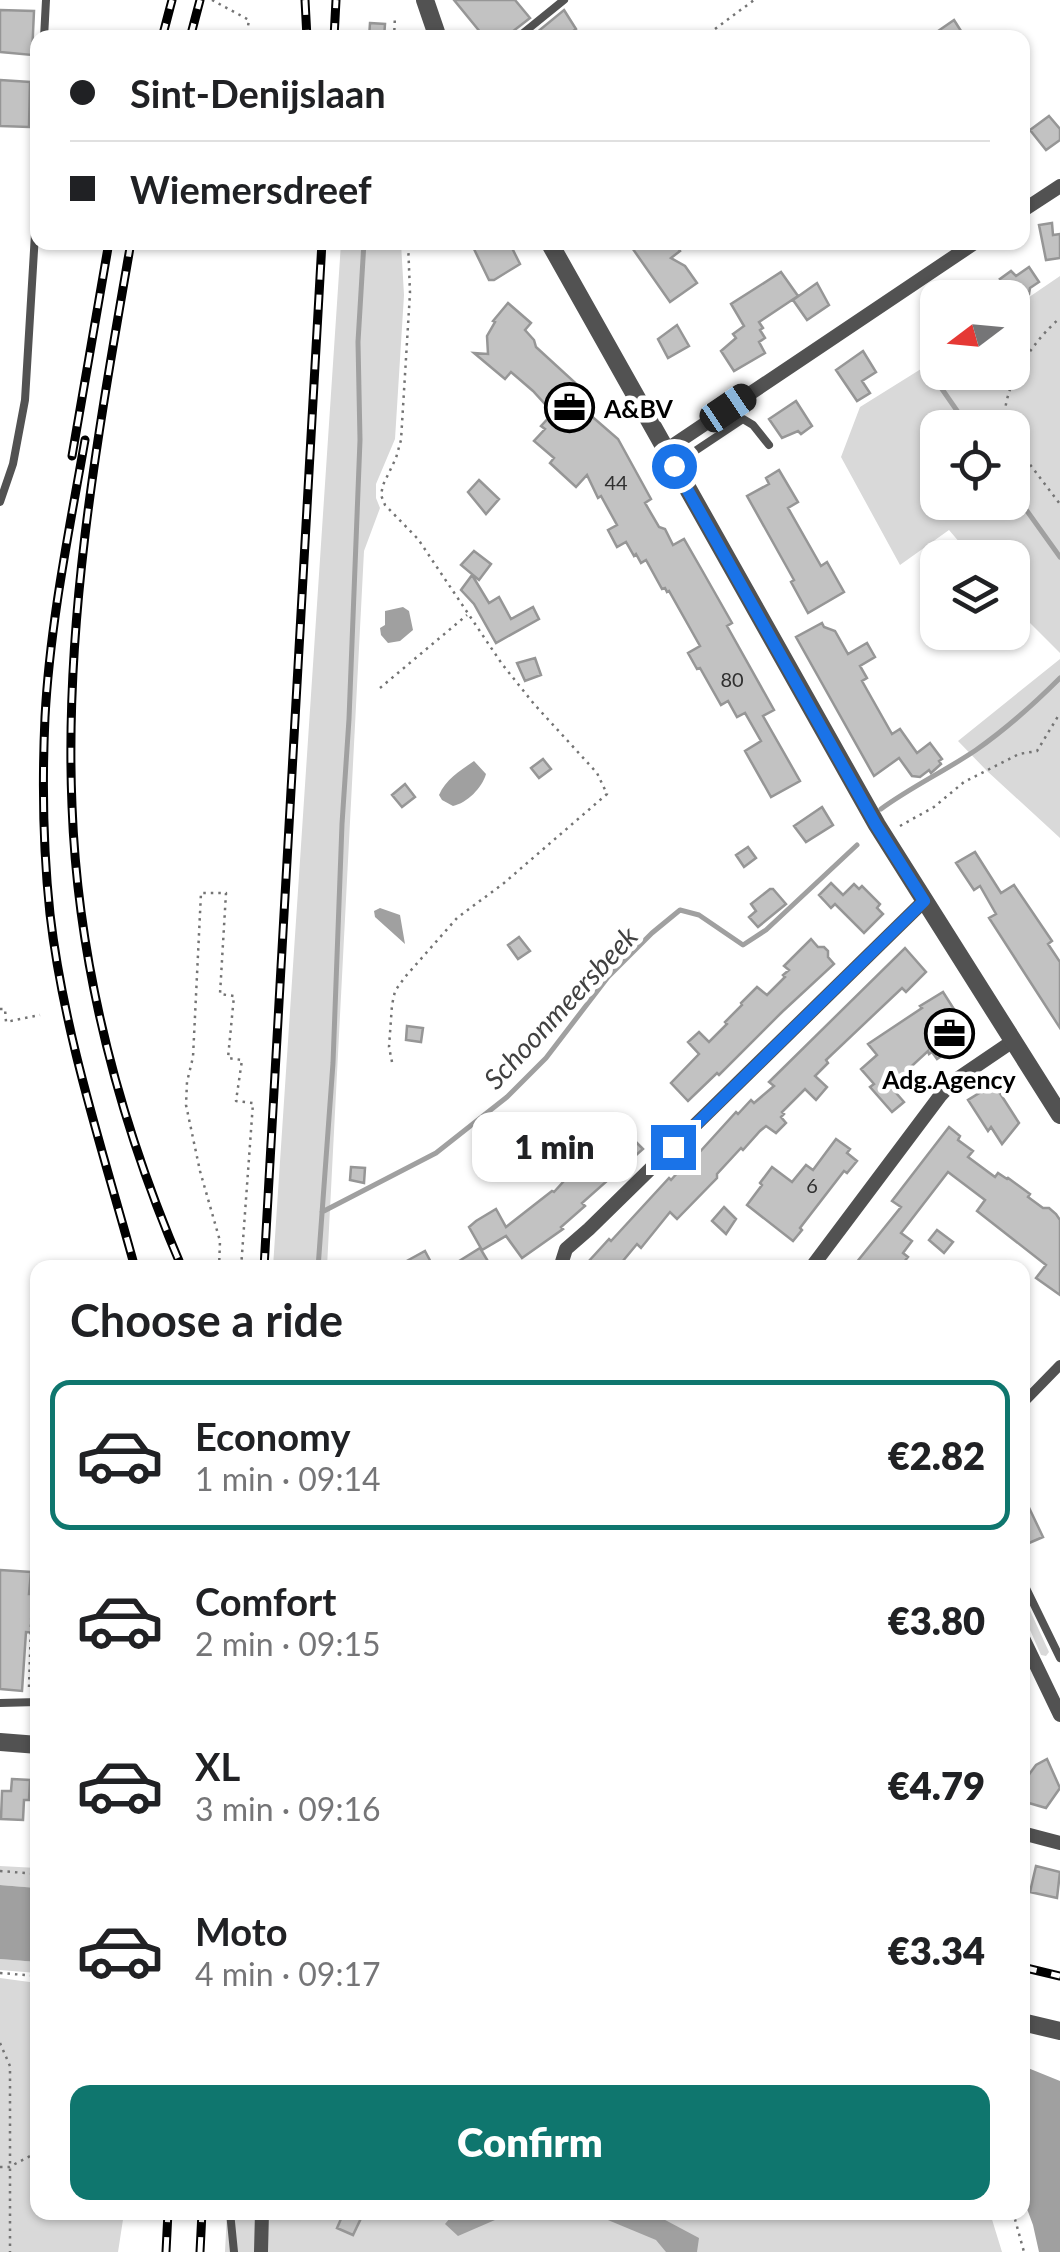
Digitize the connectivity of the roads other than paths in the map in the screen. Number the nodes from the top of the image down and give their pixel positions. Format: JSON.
{"nodes":[{"id":1,"x":46,"y":0,"type":"edge"},
{"id":2,"x":425,"y":0,"type":"edge"},
{"id":3,"x":564,"y":0,"type":"edge"},
{"id":4,"x":44,"y":30,"type":"edge"},
{"id":5,"x":435,"y":30,"type":"edge"},
{"id":6,"x":527,"y":30,"type":"edge"},
{"id":7,"x":1060,"y":186,"type":"edge"},
{"id":8,"x":1030,"y":207,"type":"edge"},
{"id":9,"x":34,"y":250,"type":"edge"},
{"id":10,"x":553,"y":250,"type":"edge"},
{"id":11,"x":965,"y":250,"type":"edge"},
{"id":12,"x":769,"y":445,"type":"dead end"},
{"id":13,"x":670,"y":458,"type":"junction"},
{"id":14,"x":0,"y":502,"type":"edge"},
{"id":15,"x":924,"y":901,"type":"junction"},
{"id":16,"x":1013,"y":1040,"type":"junction"},
{"id":17,"x":1060,"y":1114,"type":"edge"},
{"id":18,"x":563,"y":1260,"type":"edge"},
{"id":19,"x":817,"y":1260,"type":"edge"},
{"id":20,"x":1060,"y":1365,"type":"edge"},
{"id":21,"x":1030,"y":1396,"type":"edge"},
{"id":22,"x":1030,"y":1596,"type":"edge"},
{"id":23,"x":1030,"y":1652,"type":"edge"},
{"id":24,"x":1060,"y":1658,"type":"edge"},
{"id":25,"x":1040,"y":1672,"type":"junction"},
{"id":26,"x":0,"y":1703,"type":"edge"},
{"id":27,"x":30,"y":1703,"type":"edge"},
{"id":28,"x":1060,"y":1715,"type":"edge"},
{"id":29,"x":0,"y":1742,"type":"edge"},
{"id":30,"x":30,"y":1744,"type":"edge"},
{"id":31,"x":1030,"y":1835,"type":"edge"},
{"id":32,"x":1060,"y":1843,"type":"edge"},
{"id":33,"x":1030,"y":2024,"type":"edge"},
{"id":34,"x":1060,"y":2031,"type":"edge"},
{"id":35,"x":231,"y":2220,"type":"edge"},
{"id":36,"x":262,"y":2220,"type":"edge"},
{"id":37,"x":234,"y":2252,"type":"edge"},
{"id":38,"x":261,"y":2252,"type":"edge"}],
"edges":[{"from":1,"to":4,"type":"lane"},
{"from":2,"to":5,"type":"street"},
{"from":3,"to":6,"type":"lane"},
{"from":7,"to":8,"type":"street"},
{"from":9,"to":14,"type":"lane"},
{"from":10,"to":13,"type":"street"},
{"from":11,"to":13,"type":"street"},
{"from":12,"to":13,"type":"lane"},
{"from":13,"to":15,"type":"street"},
{"from":15,"to":16,"type":"street"},
{"from":15,"to":18,"type":"street"},
{"from":16,"to":17,"type":"street"},
{"from":16,"to":19,"type":"street"},
{"from":20,"to":21,"type":"street"},
{"from":22,"to":24,"type":"lane"},
{"from":23,"to":25,"type":"street"},
{"from":24,"to":25,"type":"lane"},
{"from":25,"to":28,"type":"street"},
{"from":26,"to":27,"type":"lane"},
{"from":29,"to":30,"type":"street"},
{"from":31,"to":32,"type":"street"},
{"from":33,"to":34,"type":"street"},
{"from":35,"to":37,"type":"lane"},
{"from":36,"to":38,"type":"street"}]}
